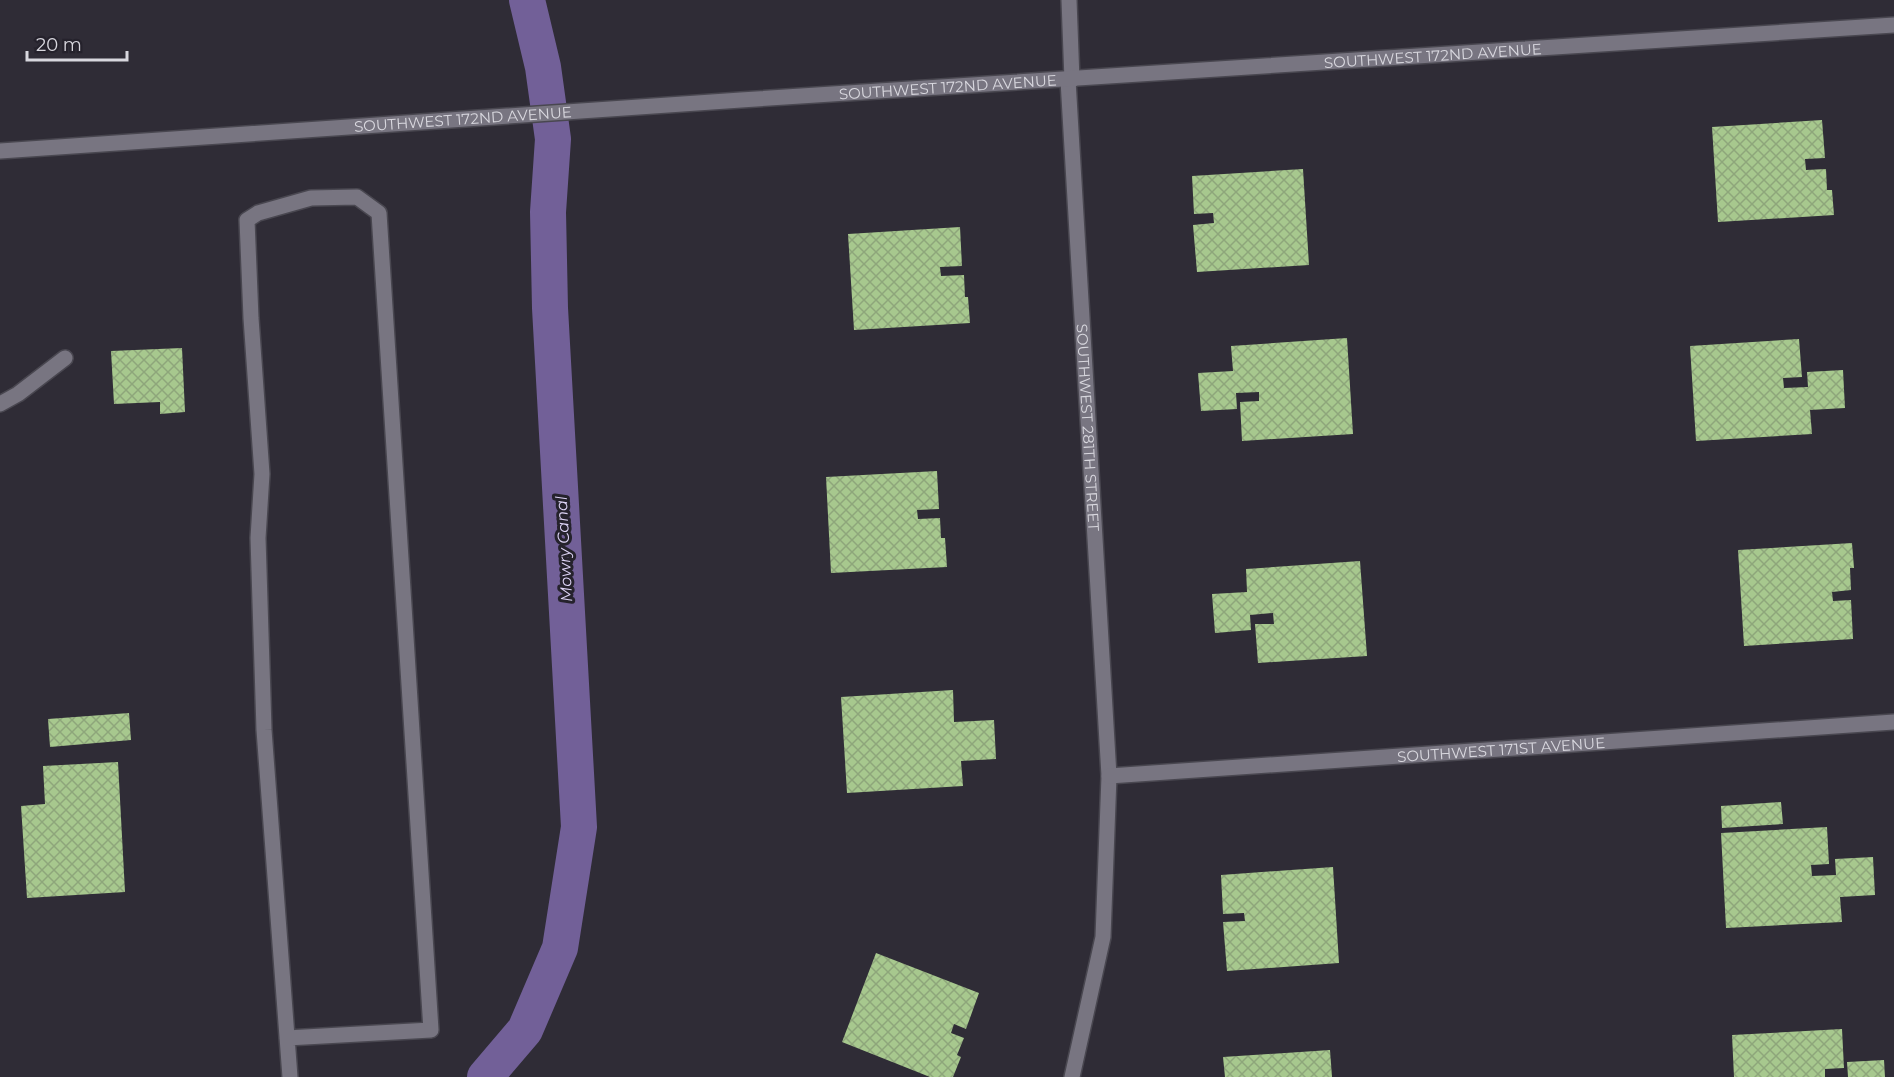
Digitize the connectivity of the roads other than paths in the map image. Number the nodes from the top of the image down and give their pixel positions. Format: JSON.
{"nodes":[{"id":1,"x":1069,"y":0,"type":"edge"},
{"id":2,"x":1894,"y":25,"type":"edge"},
{"id":3,"x":1070,"y":80,"type":"junction"},
{"id":4,"x":0,"y":151,"type":"edge"},
{"id":5,"x":65,"y":358,"type":"dead end"},
{"id":6,"x":0,"y":404,"type":"edge"},
{"id":7,"x":1894,"y":722,"type":"edge"},
{"id":8,"x":1109,"y":776,"type":"junction"},
{"id":9,"x":287,"y":1038,"type":"junction"},
{"id":10,"x":290,"y":1077,"type":"edge"},
{"id":11,"x":1072,"y":1077,"type":"edge"}],
"edges":[{"from":1,"to":3,"type":"street","name":"SOUTHWEST 281TH STREET"},
{"from":2,"to":3,"type":"street","name":"SOUTHWEST 172ND AVENUE"},
{"from":3,"to":4,"type":"street","name":"SOUTHWEST 172ND AVENUE"},
{"from":3,"to":8,"type":"street","name":"SOUTHWEST 281TH STREET"},
{"from":5,"to":6,"type":"street"},
{"from":7,"to":8,"type":"street","name":"SOUTHWEST 171ST AVENUE"},
{"from":8,"to":11,"type":"street","name":"SOUTHWEST 281TH STREET"},
{"from":9,"to":9,"type":"street"},
{"from":9,"to":10,"type":"street"}]}
